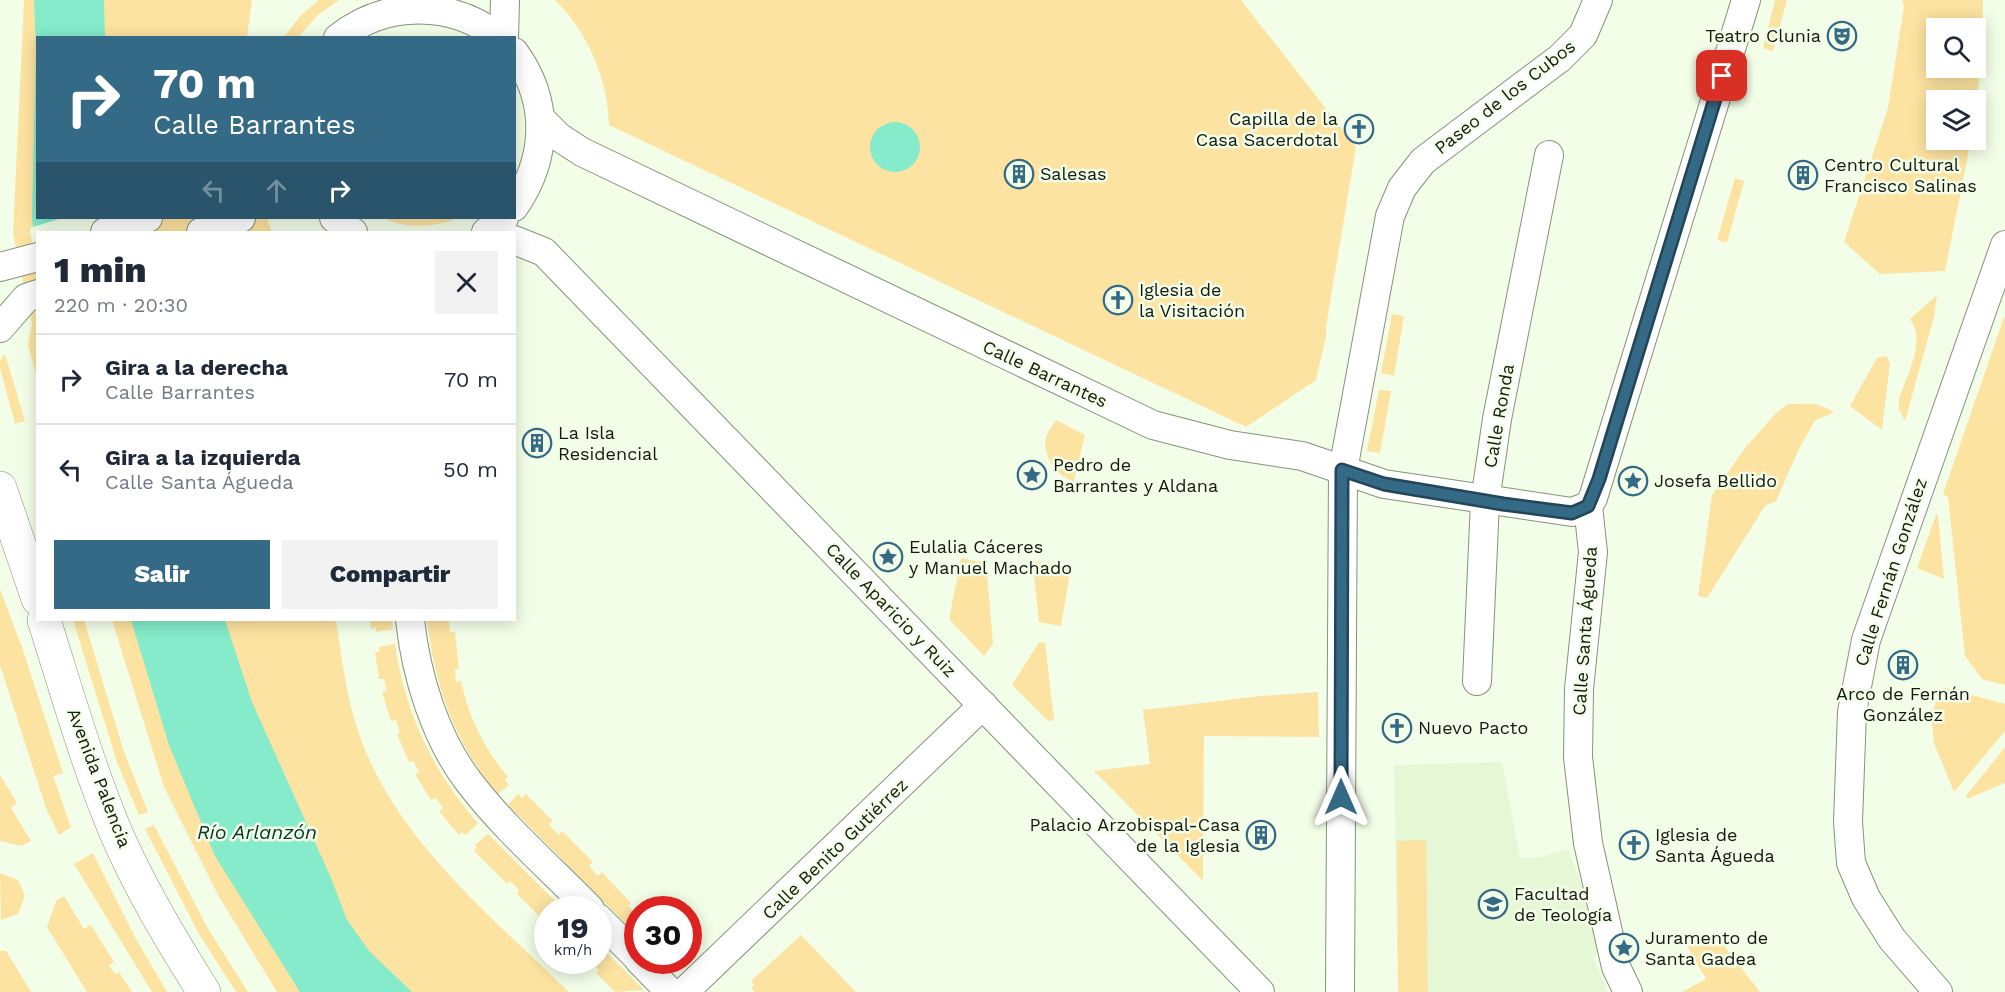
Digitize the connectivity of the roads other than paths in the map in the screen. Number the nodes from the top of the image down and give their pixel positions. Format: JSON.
{"nodes":[{"id":1,"x":505,"y":0,"type":"edge"},
{"id":2,"x":1598,"y":0,"type":"edge"},
{"id":3,"x":1746,"y":0,"type":"edge"},
{"id":4,"x":471,"y":7,"type":"edge"},
{"id":5,"x":341,"y":36,"type":"edge"},
{"id":6,"x":499,"y":36,"type":"edge"},
{"id":7,"x":502,"y":36,"type":"edge"},
{"id":8,"x":516,"y":56,"type":"edge"},
{"id":9,"x":541,"y":119,"type":"junction"},
{"id":10,"x":1549,"y":155,"type":"dead end"},
{"id":11,"x":516,"y":204,"type":"edge"},
{"id":12,"x":145,"y":219,"type":"edge"},
{"id":13,"x":238,"y":219,"type":"edge"},
{"id":14,"x":335,"y":219,"type":"edge"},
{"id":15,"x":503,"y":219,"type":"edge"},
{"id":16,"x":108,"y":231,"type":"edge"},
{"id":17,"x":204,"y":231,"type":"edge"},
{"id":18,"x":352,"y":231,"type":"edge"},
{"id":19,"x":487,"y":231,"type":"edge"},
{"id":20,"x":516,"y":241,"type":"edge"},
{"id":21,"x":2005,"y":245,"type":"edge"},
{"id":22,"x":32,"y":296,"type":"edge"},
{"id":23,"x":0,"y":328,"type":"edge"},
{"id":24,"x":1342,"y":470,"type":"junction"},
{"id":25,"x":0,"y":488,"type":"edge"},
{"id":26,"x":1485,"y":501,"type":"junction"},
{"id":27,"x":1588,"y":506,"type":"junction"},
{"id":28,"x":0,"y":543,"type":"edge"},
{"id":29,"x":36,"y":593,"type":"edge"},
{"id":30,"x":36,"y":602,"type":"edge"},
{"id":31,"x":44,"y":621,"type":"edge"},
{"id":32,"x":410,"y":621,"type":"edge"},
{"id":33,"x":1477,"y":681,"type":"dead end"},
{"id":34,"x":983,"y":705,"type":"junction"},
{"id":35,"x":578,"y":896,"type":"edge"},
{"id":36,"x":612,"y":932,"type":"edge"},
{"id":37,"x":624,"y":945,"type":"edge"},
{"id":38,"x":653,"y":974,"type":"edge"},
{"id":39,"x":204,"y":992,"type":"edge"},
{"id":40,"x":670,"y":992,"type":"edge"},
{"id":41,"x":684,"y":992,"type":"edge"},
{"id":42,"x":1260,"y":992,"type":"edge"},
{"id":43,"x":1340,"y":992,"type":"edge"},
{"id":44,"x":1628,"y":992,"type":"edge"},
{"id":45,"x":1938,"y":992,"type":"edge"}],
"edges":[{"from":1,"to":7,"type":"street"},
{"from":2,"to":24,"type":"street","name":"Paseo de los Cubos"},
{"from":3,"to":27,"type":"street","name":"Calle Santa Águeda"},
{"from":4,"to":5,"type":"street"},
{"from":4,"to":6,"type":"street"},
{"from":8,"to":9,"type":"street"},
{"from":9,"to":11,"type":"street"},
{"from":9,"to":24,"type":"street","name":"Calle Barrantes"},
{"from":10,"to":26,"type":"street","name":"Calle Ronda"},
{"from":12,"to":16,"type":"street"},
{"from":13,"to":17,"type":"street"},
{"from":14,"to":18,"type":"street"},
{"from":15,"to":19,"type":"street"},
{"from":20,"to":34,"type":"street","name":"Calle Aparicio y Ruiz"},
{"from":21,"to":45,"type":"street","name":"Calle Fernán González"},
{"from":22,"to":23,"type":"street"},
{"from":24,"to":26,"type":"street","name":"Calle Barrantes"},
{"from":24,"to":43,"type":"street","name":"Paseo de los Cubos"},
{"from":25,"to":29,"type":"highway"},
{"from":26,"to":27,"type":"street","name":"Calle Barrantes"},
{"from":26,"to":33,"type":"street","name":"Calle Ronda"},
{"from":27,"to":44,"type":"street","name":"Calle Santa Águeda"},
{"from":28,"to":30,"type":"highway"},
{"from":31,"to":39,"type":"highway","name":"Avenida Palencia"},
{"from":32,"to":35,"type":"street"},
{"from":34,"to":41,"type":"street","name":"Calle Benito Gutiérrez"},
{"from":34,"to":42,"type":"street","name":"Calle Aparicio y Ruiz"},
{"from":36,"to":37,"type":"street"},
{"from":38,"to":40,"type":"street"}]}
